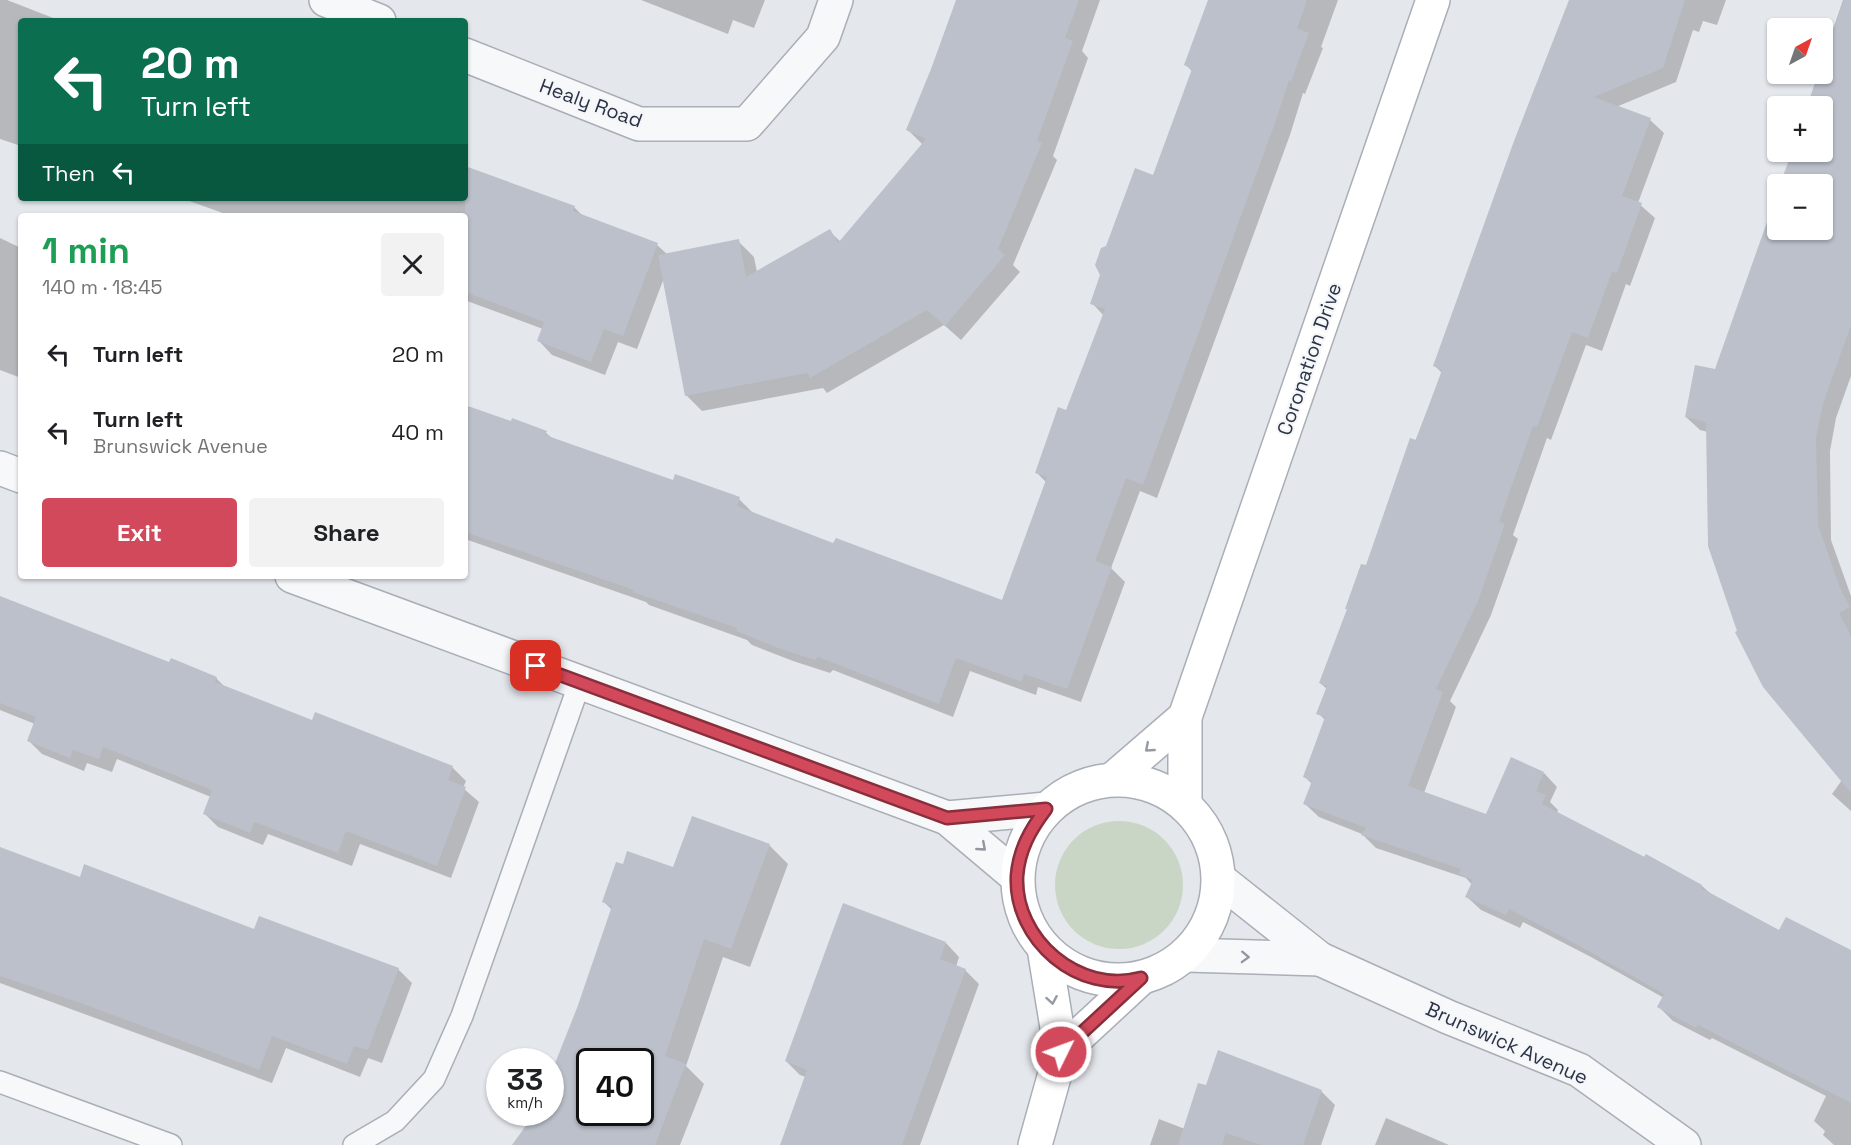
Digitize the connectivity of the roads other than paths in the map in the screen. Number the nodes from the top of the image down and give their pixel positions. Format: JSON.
{"nodes":[{"id":1,"x":326,"y":0,"type":"edge"},
{"id":2,"x":836,"y":0,"type":"edge"},
{"id":3,"x":1433,"y":0,"type":"edge"},
{"id":4,"x":371,"y":18,"type":"edge"},
{"id":5,"x":468,"y":56,"type":"edge"},
{"id":6,"x":0,"y":468,"type":"edge"},
{"id":7,"x":18,"y":475,"type":"edge"},
{"id":8,"x":300,"y":579,"type":"edge"},
{"id":9,"x":580,"y":682,"type":"junction"},
{"id":10,"x":1185,"y":717,"type":"junction"},
{"id":11,"x":1113,"y":779,"type":"junction"},
{"id":12,"x":1185,"y":805,"type":"junction"},
{"id":13,"x":1046,"y":809,"type":"junction"},
{"id":14,"x":947,"y":818,"type":"junction"},
{"id":15,"x":1017,"y":877,"type":"junction"},
{"id":16,"x":1219,"y":879,"type":"junction"},
{"id":17,"x":1044,"y":948,"type":"junction"},
{"id":18,"x":1186,"y":955,"type":"junction"},
{"id":19,"x":1320,"y":959,"type":"junction"},
{"id":20,"x":1141,"y":978,"type":"junction"},
{"id":21,"x":1061,"y":1052,"type":"junction"},
{"id":22,"x":0,"y":1082,"type":"edge"},
{"id":23,"x":171,"y":1145,"type":"edge"},
{"id":24,"x":354,"y":1145,"type":"edge"},
{"id":25,"x":1035,"y":1145,"type":"edge"},
{"id":26,"x":1684,"y":1145,"type":"edge"}],
"edges":[{"from":1,"to":4,"type":"street"},
{"from":2,"to":5,"type":"street","name":"Healy Road"},
{"from":3,"to":10,"type":"street","name":"Coronation Drive"},
{"from":6,"to":7,"type":"street"},
{"from":8,"to":9,"type":"street"},
{"from":9,"to":14,"type":"street"},
{"from":9,"to":24,"type":"lane"},
{"from":10,"to":11,"type":"street","one_way":true},
{"from":10,"to":12,"type":"street","name":"Coronation Drive"},
{"from":11,"to":12,"type":"street"},
{"from":11,"to":13,"type":"street"},
{"from":12,"to":16,"type":"street"},
{"from":13,"to":14,"type":"street"},
{"from":13,"to":15,"type":"street"},
{"from":14,"to":15,"type":"street","one_way":true},
{"from":15,"to":17,"type":"street"},
{"from":16,"to":18,"type":"street"},
{"from":16,"to":19,"type":"street","name":"Brunswick Avenue"},
{"from":17,"to":20,"type":"street"},
{"from":17,"to":21,"type":"street","one_way":true},
{"from":18,"to":19,"type":"street","name":"Brunswick Avenue","one_way":true},
{"from":18,"to":20,"type":"street"},
{"from":19,"to":26,"type":"street","name":"Brunswick Avenue"},
{"from":20,"to":21,"type":"street"},
{"from":21,"to":25,"type":"street"},
{"from":22,"to":23,"type":"lane"}]}
